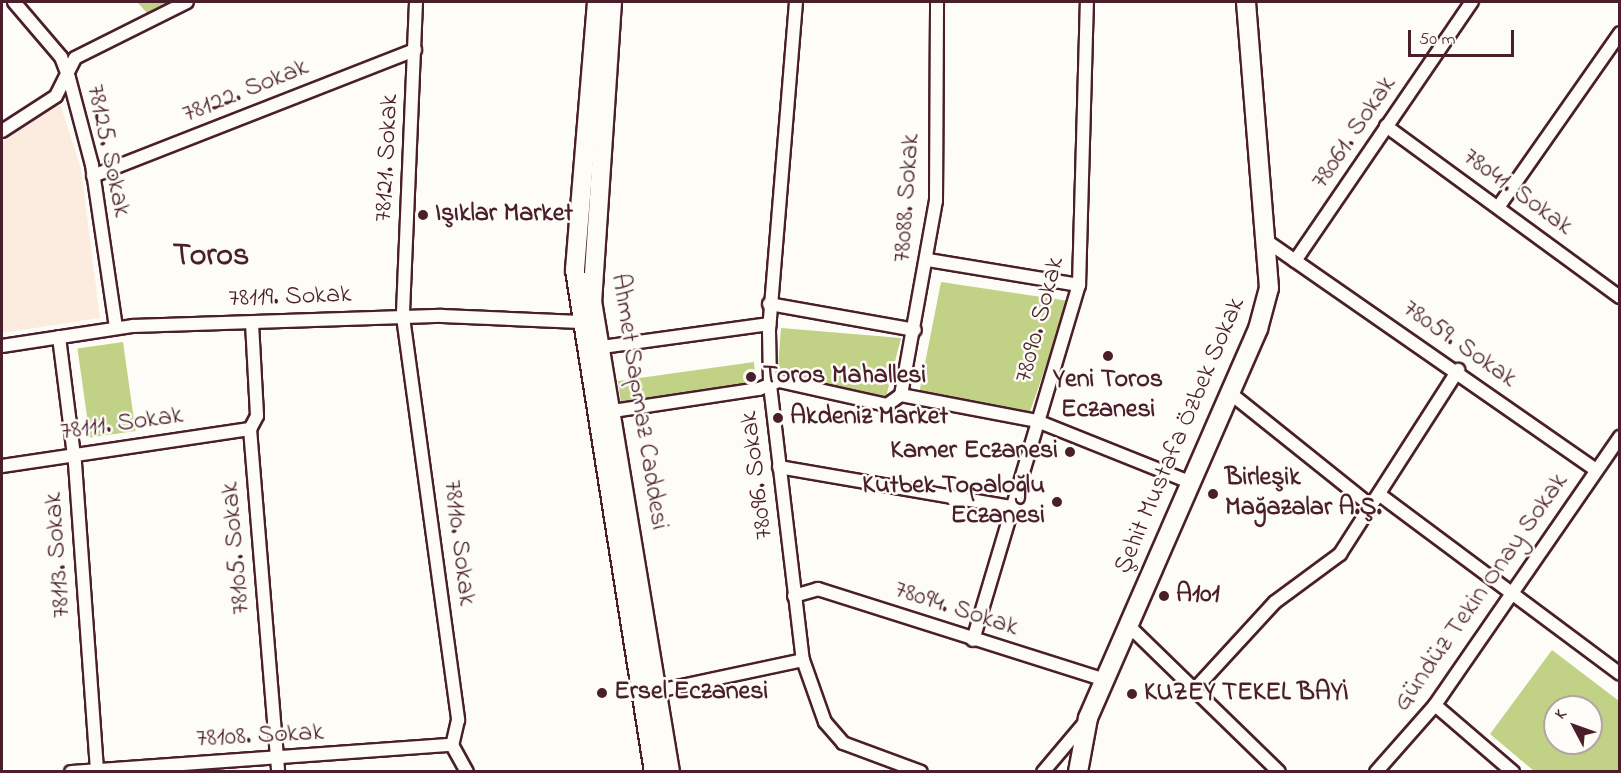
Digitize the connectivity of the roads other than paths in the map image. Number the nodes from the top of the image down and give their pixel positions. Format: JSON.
{"nodes":[{"id":1,"x":14,"y":2,"type":"edge"},
{"id":2,"x":187,"y":2,"type":"edge"},
{"id":3,"x":416,"y":2,"type":"edge"},
{"id":4,"x":597,"y":2,"type":"edge"},
{"id":5,"x":612,"y":2,"type":"edge"},
{"id":6,"x":796,"y":2,"type":"edge"},
{"id":7,"x":938,"y":2,"type":"edge"},
{"id":8,"x":1088,"y":2,"type":"edge"},
{"id":9,"x":1246,"y":2,"type":"edge"},
{"id":10,"x":1472,"y":2,"type":"edge"},
{"id":11,"x":1620,"y":33,"type":"edge"},
{"id":12,"x":415,"y":50,"type":"junction"},
{"id":13,"x":69,"y":78,"type":"junction"},
{"id":14,"x":1386,"y":126,"type":"junction"},
{"id":15,"x":2,"y":131,"type":"edge"},
{"id":16,"x":93,"y":176,"type":"junction"},
{"id":17,"x":1499,"y":206,"type":"junction"},
{"id":18,"x":1268,"y":242,"type":"junction"},
{"id":19,"x":928,"y":260,"type":"junction"},
{"id":20,"x":1295,"y":261,"type":"junction"},
{"id":21,"x":1079,"y":285,"type":"junction"},
{"id":22,"x":1619,"y":297,"type":"edge"},
{"id":23,"x":769,"y":304,"type":"junction"},
{"id":24,"x":404,"y":317,"type":"junction"},
{"id":25,"x":252,"y":322,"type":"junction"},
{"id":26,"x":580,"y":322,"type":"junction"},
{"id":27,"x":769,"y":324,"type":"junction"},
{"id":28,"x":116,"y":327,"type":"junction"},
{"id":29,"x":915,"y":330,"type":"junction"},
{"id":30,"x":59,"y":337,"type":"junction"},
{"id":31,"x":2,"y":346,"type":"edge"},
{"id":32,"x":602,"y":347,"type":"junction"},
{"id":33,"x":1458,"y":370,"type":"junction"},
{"id":34,"x":770,"y":386,"type":"junction"},
{"id":35,"x":1230,"y":393,"type":"junction"},
{"id":36,"x":901,"y":395,"type":"junction"},
{"id":37,"x":613,"y":411,"type":"junction"},
{"id":38,"x":1037,"y":421,"type":"junction"},
{"id":39,"x":250,"y":429,"type":"junction"},
{"id":40,"x":1620,"y":437,"type":"edge"},
{"id":41,"x":74,"y":455,"type":"junction"},
{"id":42,"x":2,"y":466,"type":"edge"},
{"id":43,"x":779,"y":467,"type":"junction"},
{"id":44,"x":1596,"y":470,"type":"junction"},
{"id":45,"x":1192,"y":483,"type":"junction"},
{"id":46,"x":1380,"y":495,"type":"junction"},
{"id":47,"x":1371,"y":506,"type":"junction"},
{"id":48,"x":1011,"y":507,"type":"junction"},
{"id":49,"x":1512,"y":593,"type":"junction"},
{"id":50,"x":794,"y":596,"type":"junction"},
{"id":51,"x":1130,"y":626,"type":"junction"},
{"id":52,"x":973,"y":640,"type":"junction"},
{"id":53,"x":803,"y":660,"type":"junction"},
{"id":54,"x":1618,"y":669,"type":"edge"},
{"id":55,"x":1105,"y":680,"type":"junction"},
{"id":56,"x":1195,"y":689,"type":"junction"},
{"id":57,"x":653,"y":692,"type":"junction"},
{"id":58,"x":1435,"y":705,"type":"junction"},
{"id":59,"x":1088,"y":718,"type":"junction"},
{"id":60,"x":452,"y":745,"type":"junction"},
{"id":61,"x":278,"y":766,"type":"edge"},
{"id":62,"x":97,"y":770,"type":"edge"},
{"id":63,"x":1275,"y":770,"type":"edge"},
{"id":64,"x":71,"y":771,"type":"edge"},
{"id":65,"x":467,"y":771,"type":"edge"},
{"id":66,"x":654,"y":771,"type":"edge"},
{"id":67,"x":670,"y":771,"type":"edge"},
{"id":68,"x":921,"y":771,"type":"edge"},
{"id":69,"x":1043,"y":771,"type":"edge"},
{"id":70,"x":1078,"y":771,"type":"edge"},
{"id":71,"x":1376,"y":771,"type":"edge"},
{"id":72,"x":1513,"y":771,"type":"edge"}],
"edges":[{"from":1,"to":13,"type":"street","name":"78125. Sokak"},
{"from":2,"to":13,"type":"street"},
{"from":3,"to":12,"type":"street","name":"78121. Sokak"},
{"from":4,"to":26,"type":"main road","name":"Ahmet Sapmaz Caddesi"},
{"from":5,"to":32,"type":"main road","name":"Ahmet Sapmaz Caddesi"},
{"from":6,"to":23,"type":"street","name":"78096. Sokak"},
{"from":7,"to":19,"type":"street","name":"78088. Sokak"},
{"from":8,"to":21,"type":"street","name":"78090. Sokak"},
{"from":9,"to":18,"type":"main road","name":"Şehit Mustafa Özbek Sokak"},
{"from":10,"to":14,"type":"street","name":"78061. Sokak"},
{"from":11,"to":17,"type":"street"},
{"from":12,"to":16,"type":"street","name":"78122. Sokak"},
{"from":12,"to":24,"type":"street","name":"78121. Sokak"},
{"from":13,"to":15,"type":"street"},
{"from":13,"to":16,"type":"street","name":"78125. Sokak"},
{"from":14,"to":17,"type":"street","name":"78041. Sokak"},
{"from":14,"to":20,"type":"street","name":"78061. Sokak"},
{"from":16,"to":28,"type":"street","name":"78125. Sokak"},
{"from":17,"to":22,"type":"street","name":"78041. Sokak"},
{"from":18,"to":20,"type":"street","name":"78059. Sokak"},
{"from":18,"to":35,"type":"main road","name":"Şehit Mustafa Özbek Sokak"},
{"from":19,"to":21,"type":"street"},
{"from":19,"to":29,"type":"street","name":"78088. Sokak"},
{"from":20,"to":33,"type":"street","name":"78059. Sokak"},
{"from":21,"to":38,"type":"street","name":"78090. Sokak"},
{"from":23,"to":27,"type":"street","name":"78096. Sokak"},
{"from":23,"to":29,"type":"street"},
{"from":24,"to":25,"type":"street","name":"78119. Sokak"},
{"from":24,"to":26,"type":"street","name":"78119. Sokak"},
{"from":24,"to":60,"type":"street","name":"78110. Sokak"},
{"from":25,"to":28,"type":"street","name":"78119. Sokak"},
{"from":25,"to":39,"type":"street","name":"78105. Sokak"},
{"from":26,"to":66,"type":"main road","name":"Ahmet Sapmaz Caddesi"},
{"from":27,"to":32,"type":"street"},
{"from":27,"to":34,"type":"street","name":"78096. Sokak"},
{"from":28,"to":30,"type":"street","name":"78119. Sokak"},
{"from":29,"to":36,"type":"street","name":"78088. Sokak"},
{"from":30,"to":31,"type":"street","name":"78119. Sokak"},
{"from":30,"to":41,"type":"street","name":"78113. Sokak"},
{"from":32,"to":37,"type":"main road","name":"Ahmet Sapmaz Caddesi"},
{"from":33,"to":44,"type":"street","name":"78059. Sokak"},
{"from":33,"to":46,"type":"street"},
{"from":34,"to":36,"type":"street"},
{"from":34,"to":37,"type":"street"},
{"from":34,"to":43,"type":"street","name":"78096. Sokak"},
{"from":35,"to":45,"type":"main road","name":"Şehit Mustafa Özbek Sokak"},
{"from":35,"to":47,"type":"street"},
{"from":36,"to":38,"type":"street"},
{"from":37,"to":57,"type":"main road","name":"Ahmet Sapmaz Caddesi"},
{"from":38,"to":45,"type":"street"},
{"from":38,"to":48,"type":"street","name":"78090. Sokak"},
{"from":39,"to":41,"type":"street","name":"78111. Sokak"},
{"from":39,"to":61,"type":"street","name":"78105. Sokak"},
{"from":40,"to":44,"type":"street","name":"Gündüz Tekin Onay Sokak"},
{"from":41,"to":42,"type":"street","name":"78111. Sokak"},
{"from":41,"to":62,"type":"street","name":"78113. Sokak"},
{"from":43,"to":48,"type":"street"},
{"from":43,"to":50,"type":"street","name":"78096. Sokak"},
{"from":44,"to":49,"type":"street","name":"Gündüz Tekin Onay Sokak"},
{"from":45,"to":51,"type":"main road","name":"Şehit Mustafa Özbek Sokak"},
{"from":46,"to":47,"type":"street"},
{"from":46,"to":49,"type":"street"},
{"from":47,"to":56,"type":"street"},
{"from":48,"to":52,"type":"street","name":"78090. Sokak"},
{"from":49,"to":54,"type":"street"},
{"from":49,"to":58,"type":"street","name":"Gündüz Tekin Onay Sokak"},
{"from":50,"to":52,"type":"street","name":"78094. Sokak"},
{"from":50,"to":53,"type":"street","name":"78096. Sokak"},
{"from":51,"to":55,"type":"main road","name":"Şehit Mustafa Özbek Sokak"},
{"from":51,"to":56,"type":"street"},
{"from":52,"to":55,"type":"street","name":"78094. Sokak"},
{"from":53,"to":57,"type":"street"},
{"from":53,"to":68,"type":"street","name":"78096. Sokak"},
{"from":55,"to":59,"type":"main road","name":"Şehit Mustafa Özbek Sokak"},
{"from":56,"to":63,"type":"street"},
{"from":57,"to":67,"type":"main road","name":"Ahmet Sapmaz Caddesi"},
{"from":58,"to":71,"type":"street","name":"Gündüz Tekin Onay Sokak"},
{"from":58,"to":72,"type":"street"},
{"from":59,"to":69,"type":"street"},
{"from":59,"to":70,"type":"main road","name":"Şehit Mustafa Özbek Sokak"},
{"from":60,"to":61,"type":"street","name":"78108. Sokak"},
{"from":60,"to":65,"type":"street"},
{"from":61,"to":62,"type":"street","name":"78108. Sokak"},
{"from":62,"to":64,"type":"street","name":"78108. Sokak"}]}
